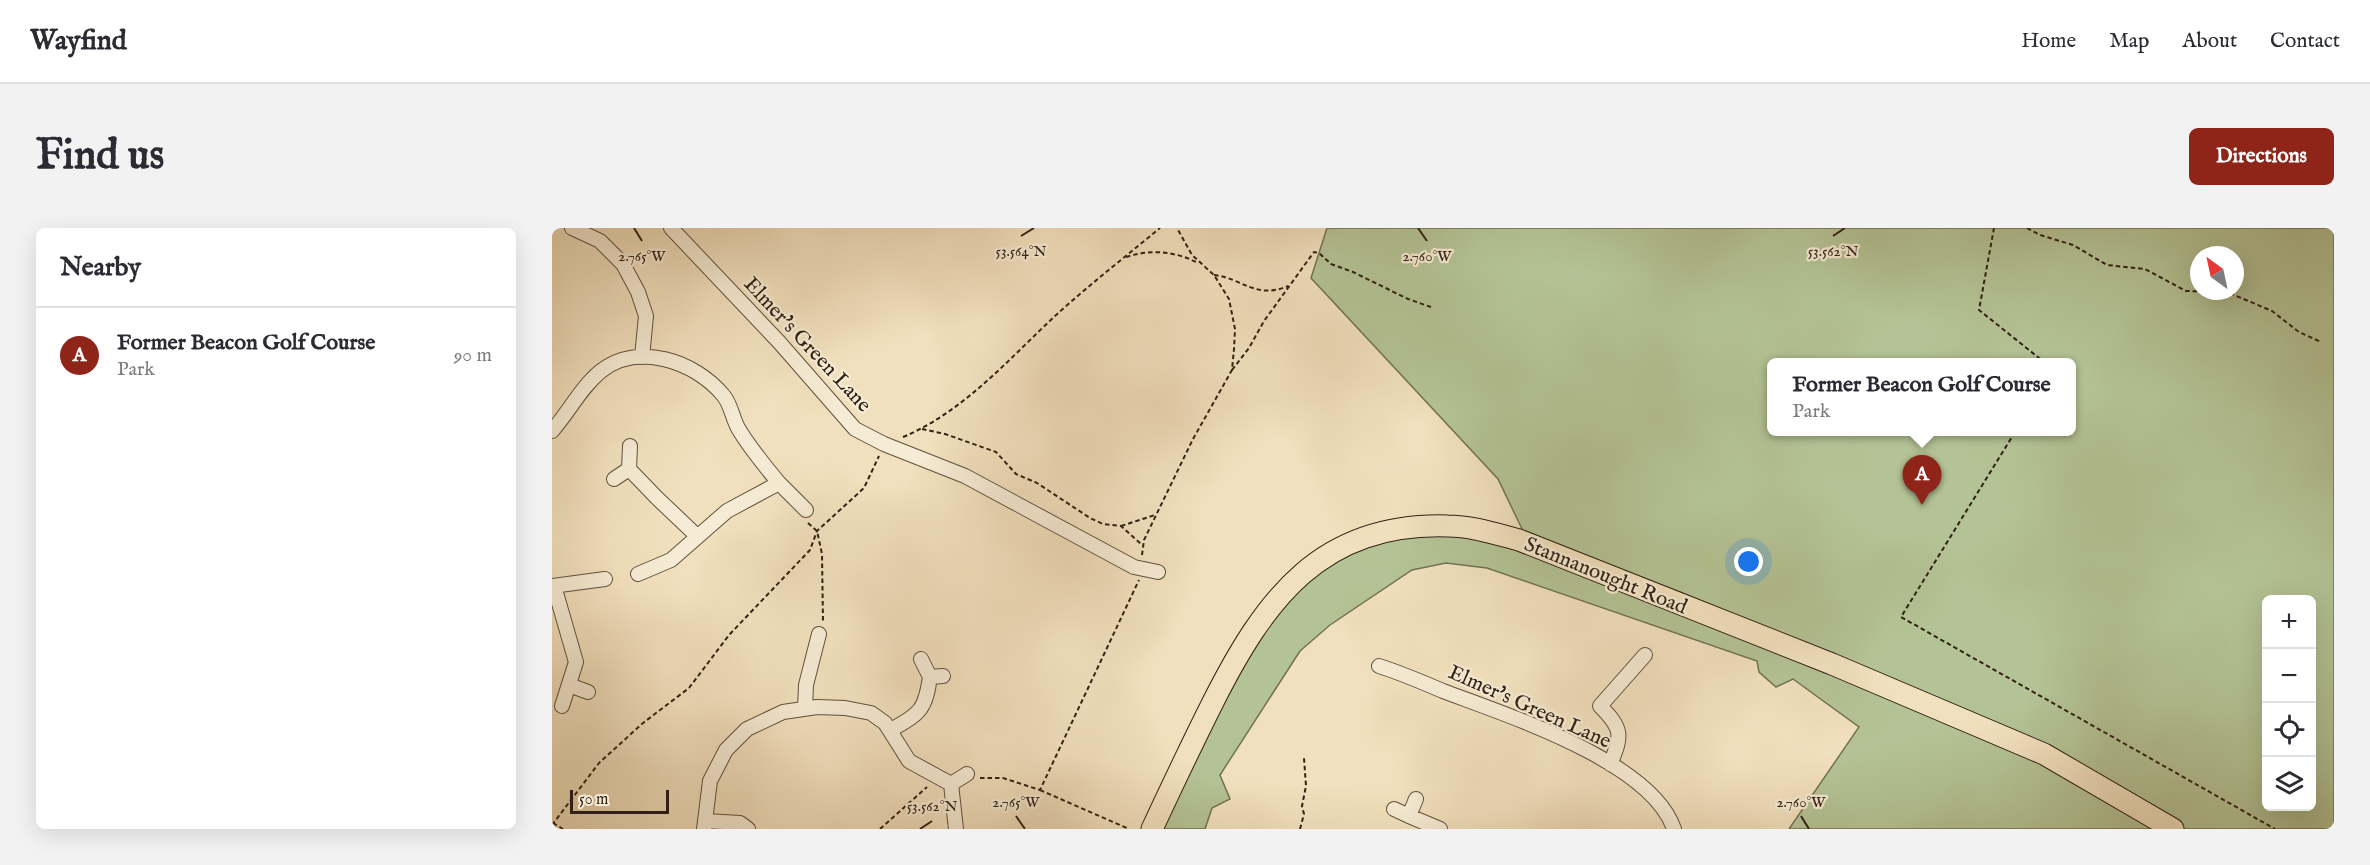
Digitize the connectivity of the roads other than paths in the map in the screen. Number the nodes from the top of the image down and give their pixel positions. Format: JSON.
{"nodes":[{"id":1,"x":572,"y":228,"type":"edge"},
{"id":2,"x":671,"y":228,"type":"edge"},
{"id":3,"x":642,"y":357,"type":"junction"},
{"id":4,"x":552,"y":431,"type":"edge"},
{"id":5,"x":630,"y":446,"type":"dead end"},
{"id":6,"x":629,"y":469,"type":"junction"},
{"id":7,"x":614,"y":479,"type":"dead end"},
{"id":8,"x":779,"y":483,"type":"junction"},
{"id":9,"x":807,"y":510,"type":"dead end"},
{"id":10,"x":697,"y":536,"type":"junction"},
{"id":11,"x":1151,"y":571,"type":"road end"},
{"id":12,"x":638,"y":574,"type":"dead end"},
{"id":13,"x":605,"y":579,"type":"dead end"},
{"id":14,"x":553,"y":586,"type":"edge"},
{"id":15,"x":819,"y":634,"type":"road end"},
{"id":16,"x":1646,"y":655,"type":"dead end"},
{"id":17,"x":921,"y":658,"type":"dead end"},
{"id":18,"x":1379,"y":666,"type":"dead end"},
{"id":19,"x":569,"y":685,"type":"junction"},
{"id":20,"x":588,"y":692,"type":"dead end"},
{"id":21,"x":562,"y":706,"type":"dead end"},
{"id":22,"x":805,"y":708,"type":"junction"},
{"id":23,"x":891,"y":730,"type":"junction"},
{"id":24,"x":1610,"y":764,"type":"junction"},
{"id":25,"x":967,"y":774,"type":"road end"},
{"id":26,"x":945,"y":781,"type":"junction"},
{"id":27,"x":1416,"y":799,"type":"dead end"},
{"id":28,"x":1394,"y":809,"type":"dead end"},
{"id":29,"x":1409,"y":816,"type":"junction"},
{"id":30,"x":705,"y":825,"type":"edge"},
{"id":31,"x":748,"y":829,"type":"edge"},
{"id":32,"x":956,"y":829,"type":"edge"},
{"id":33,"x":1152,"y":829,"type":"edge"},
{"id":34,"x":1440,"y":829,"type":"edge"},
{"id":35,"x":1674,"y":829,"type":"edge"},
{"id":36,"x":2173,"y":829,"type":"edge"}],
"edges":[{"from":1,"to":3,"type":"street"},
{"from":2,"to":11,"type":"street","name":"Elmer's Green Lane"},
{"from":3,"to":4,"type":"street"},
{"from":3,"to":8,"type":"street"},
{"from":5,"to":6,"type":"street"},
{"from":6,"to":7,"type":"street"},
{"from":6,"to":10,"type":"street"},
{"from":8,"to":9,"type":"street"},
{"from":8,"to":10,"type":"street"},
{"from":10,"to":12,"type":"street"},
{"from":13,"to":14,"type":"street"},
{"from":14,"to":19,"type":"street"},
{"from":15,"to":22,"type":"street"},
{"from":16,"to":24,"type":"street"},
{"from":17,"to":23,"type":"street"},
{"from":18,"to":24,"type":"street","name":"Elmer's Green Lane"},
{"from":19,"to":20,"type":"street"},
{"from":19,"to":21,"type":"street"},
{"from":22,"to":23,"type":"street"},
{"from":22,"to":30,"type":"street"},
{"from":23,"to":26,"type":"street"},
{"from":24,"to":35,"type":"street","name":"Elmer's Green Lane"},
{"from":25,"to":26,"type":"street"},
{"from":26,"to":32,"type":"street"},
{"from":27,"to":29,"type":"street"},
{"from":28,"to":29,"type":"street"},
{"from":29,"to":34,"type":"street"},
{"from":30,"to":31,"type":"street"},
{"from":33,"to":36,"type":"main road","name":"Stannanought Road"}]}
